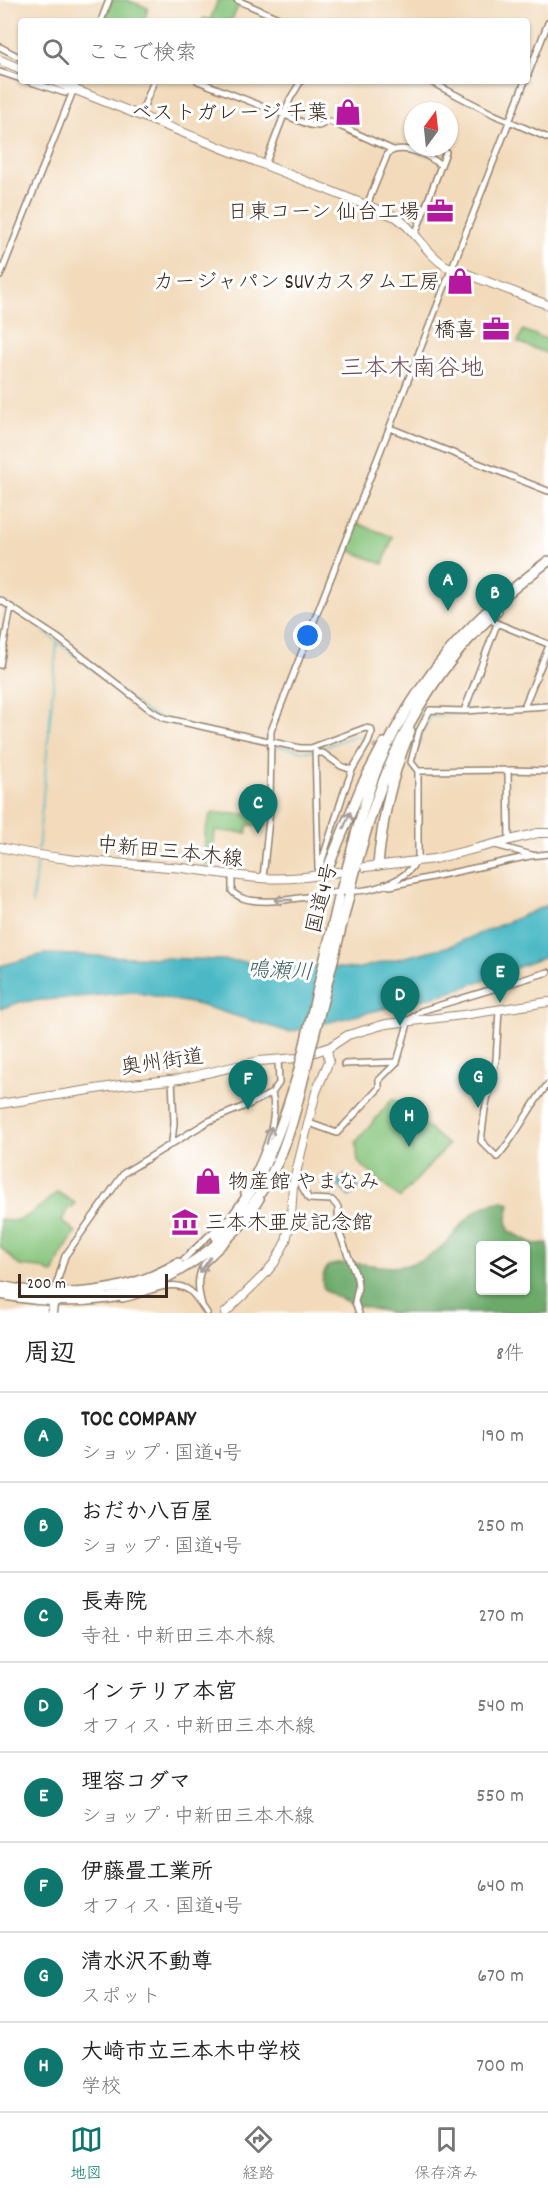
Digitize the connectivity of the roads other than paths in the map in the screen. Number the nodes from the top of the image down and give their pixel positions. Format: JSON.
{"nodes":[{"id":1,"x":109,"y":0,"type":"edge"},
{"id":2,"x":237,"y":0,"type":"edge"},
{"id":3,"x":102,"y":18,"type":"edge"},
{"id":4,"x":278,"y":18,"type":"edge"},
{"id":5,"x":548,"y":23,"type":"edge"},
{"id":6,"x":0,"y":46,"type":"edge"},
{"id":7,"x":18,"y":56,"type":"edge"},
{"id":8,"x":0,"y":60,"type":"edge"},
{"id":9,"x":18,"y":68,"type":"edge"},
{"id":10,"x":530,"y":69,"type":"edge"},
{"id":11,"x":0,"y":72,"type":"edge"},
{"id":12,"x":18,"y":78,"type":"edge"},
{"id":13,"x":37,"y":84,"type":"edge"},
{"id":14,"x":153,"y":84,"type":"edge"},
{"id":15,"x":205,"y":84,"type":"edge"},
{"id":16,"x":299,"y":84,"type":"edge"},
{"id":17,"x":435,"y":84,"type":"edge"},
{"id":18,"x":524,"y":84,"type":"edge"},
{"id":19,"x":75,"y":85,"type":"edge"},
{"id":20,"x":140,"y":116,"type":"junction"},
{"id":21,"x":284,"y":116,"type":"junction"},
{"id":22,"x":509,"y":122,"type":"junction"},
{"id":23,"x":548,"y":138,"type":"edge"},
{"id":24,"x":393,"y":150,"type":"junction"},
{"id":25,"x":444,"y":156,"type":"edge"},
{"id":26,"x":265,"y":165,"type":"junction"},
{"id":27,"x":441,"y":165,"type":"junction"},
{"id":28,"x":367,"y":205,"type":"junction"},
{"id":29,"x":415,"y":235,"type":"junction"},
{"id":30,"x":452,"y":268,"type":"junction"},
{"id":31,"x":0,"y":276,"type":"edge"},
{"id":32,"x":548,"y":305,"type":"edge"},
{"id":33,"x":390,"y":428,"type":"junction"},
{"id":34,"x":548,"y":491,"type":"edge"},
{"id":35,"x":548,"y":561,"type":"edge"},
{"id":36,"x":548,"y":570,"type":"edge"},
{"id":37,"x":0,"y":600,"type":"edge"},
{"id":38,"x":11,"y":609,"type":"junction"},
{"id":39,"x":493,"y":621,"type":"junction"},
{"id":40,"x":548,"y":646,"type":"edge"},
{"id":41,"x":0,"y":665,"type":"edge"},
{"id":42,"x":432,"y":675,"type":"junction"},
{"id":43,"x":423,"y":701,"type":"junction"},
{"id":44,"x":548,"y":706,"type":"edge"},
{"id":45,"x":524,"y":707,"type":"junction"},
{"id":46,"x":464,"y":711,"type":"junction"},
{"id":47,"x":270,"y":744,"type":"junction"},
{"id":48,"x":316,"y":750,"type":"junction"},
{"id":49,"x":403,"y":759,"type":"tunnel mouth"},
{"id":50,"x":411,"y":762,"type":"junction"},
{"id":51,"x":352,"y":770,"type":"junction"},
{"id":52,"x":508,"y":770,"type":"junction"},
{"id":53,"x":418,"y":771,"type":"junction"},
{"id":54,"x":548,"y":771,"type":"edge"},
{"id":55,"x":548,"y":833,"type":"edge"},
{"id":56,"x":509,"y":840,"type":"junction"},
{"id":57,"x":495,"y":845,"type":"junction"},
{"id":58,"x":0,"y":847,"type":"edge"},
{"id":59,"x":548,"y":854,"type":"edge"},
{"id":60,"x":533,"y":856,"type":"junction"},
{"id":61,"x":417,"y":861,"type":"junction"},
{"id":62,"x":378,"y":865,"type":"junction"},
{"id":63,"x":364,"y":867,"type":"dead end"},
{"id":64,"x":338,"y":872,"type":"dead end"},
{"id":65,"x":320,"y":873,"type":"junction"},
{"id":66,"x":231,"y":875,"type":"junction"},
{"id":67,"x":263,"y":878,"type":"junction"},
{"id":68,"x":385,"y":884,"type":"junction"},
{"id":69,"x":345,"y":894,"type":"junction"},
{"id":70,"x":548,"y":972,"type":"edge"},
{"id":71,"x":548,"y":1002,"type":"edge"},
{"id":72,"x":499,"y":1010,"type":"junction"},
{"id":73,"x":408,"y":1020,"type":"junction"},
{"id":74,"x":327,"y":1049,"type":"junction"},
{"id":75,"x":278,"y":1059,"type":"junction"},
{"id":76,"x":397,"y":1062,"type":"junction"},
{"id":77,"x":344,"y":1064,"type":"dead end"},
{"id":78,"x":302,"y":1071,"type":"junction"},
{"id":79,"x":172,"y":1080,"type":"junction"},
{"id":80,"x":548,"y":1084,"type":"edge"},
{"id":81,"x":272,"y":1093,"type":"junction"},
{"id":82,"x":0,"y":1104,"type":"edge"},
{"id":83,"x":309,"y":1123,"type":"junction"},
{"id":84,"x":172,"y":1142,"type":"junction"},
{"id":85,"x":298,"y":1165,"type":"junction"},
{"id":86,"x":274,"y":1168,"type":"junction"},
{"id":87,"x":184,"y":1259,"type":"junction"},
{"id":88,"x":0,"y":1286,"type":"edge"},
{"id":89,"x":0,"y":1294,"type":"edge"},
{"id":90,"x":54,"y":1297,"type":"junction"},
{"id":91,"x":109,"y":1298,"type":"junction"},
{"id":92,"x":202,"y":1305,"type":"junction"},
{"id":93,"x":52,"y":1313,"type":"edge"},
{"id":94,"x":207,"y":1313,"type":"edge"},
{"id":95,"x":225,"y":1313,"type":"edge"},
{"id":96,"x":359,"y":1313,"type":"edge"}],
"edges":[{"from":1,"to":3,"type":"street"},
{"from":2,"to":4,"type":"street"},
{"from":5,"to":10,"type":"street"},
{"from":6,"to":7,"type":"street"},
{"from":8,"to":9,"type":"main road"},
{"from":11,"to":12,"type":"street"},
{"from":13,"to":19,"type":"street"},
{"from":14,"to":20,"type":"street"},
{"from":15,"to":21,"type":"street"},
{"from":16,"to":21,"type":"street"},
{"from":17,"to":22,"type":"street"},
{"from":18,"to":22,"type":"street"},
{"from":19,"to":20,"type":"main road"},
{"from":19,"to":31,"type":"street"},
{"from":20,"to":26,"type":"main road"},
{"from":21,"to":24,"type":"street"},
{"from":21,"to":26,"type":"street"},
{"from":22,"to":23,"type":"street"},
{"from":22,"to":30,"type":"street"},
{"from":24,"to":27,"type":"street"},
{"from":24,"to":28,"type":"street"},
{"from":25,"to":27,"type":"street"},
{"from":26,"to":28,"type":"main road"},
{"from":27,"to":29,"type":"street"},
{"from":28,"to":29,"type":"main road"},
{"from":29,"to":30,"type":"main road"},
{"from":30,"to":32,"type":"main road"},
{"from":30,"to":33,"type":"street"},
{"from":33,"to":34,"type":"street"},
{"from":33,"to":47,"type":"street"},
{"from":35,"to":42,"type":"highway","name":"国道4号"},
{"from":36,"to":39,"type":"highway","name":"国道4号"},
{"from":37,"to":38,"type":"street"},
{"from":38,"to":41,"type":"street"},
{"from":38,"to":47,"type":"street"},
{"from":39,"to":40,"type":"street"},
{"from":39,"to":43,"type":"highway","name":"国道4号"},
{"from":39,"to":46,"type":"street"},
{"from":40,"to":45,"type":"street"},
{"from":65,"to":42,"type":"highway","one_way":true},
{"from":42,"to":69,"type":"highway","name":"国道4号"},
{"from":43,"to":62,"type":"highway"},
{"from":43,"to":69,"type":"highway","name":"国道4号"},
{"from":44,"to":45,"type":"street"},
{"from":45,"to":46,"type":"street"},
{"from":46,"to":50,"type":"street"},
{"from":47,"to":48,"type":"street"},
{"from":47,"to":67,"type":"street"},
{"from":48,"to":51,"type":"street"},
{"from":48,"to":51,"type":"street"},
{"from":48,"to":65,"type":"street"},
{"from":49,"to":50,"type":"street"},
{"from":50,"to":53,"type":"street"},
{"from":51,"to":65,"type":"street"},
{"from":52,"to":53,"type":"street"},
{"from":52,"to":54,"type":"street"},
{"from":52,"to":56,"type":"street"},
{"from":53,"to":61,"type":"street"},
{"from":55,"to":56,"type":"main road"},
{"from":56,"to":57,"type":"main road"},
{"from":57,"to":60,"type":"street"},
{"from":57,"to":61,"type":"main road"},
{"from":58,"to":66,"type":"main road","name":"中新田三本木線"},
{"from":59,"to":60,"type":"street"},
{"from":60,"to":68,"type":"street"},
{"from":61,"to":62,"type":"main road"},
{"from":61,"to":68,"type":"street"},
{"from":62,"to":63,"type":"main road"},
{"from":64,"to":65,"type":"main road","name":"中新田三本木線"},
{"from":65,"to":67,"type":"main road","name":"中新田三本木線"},
{"from":66,"to":67,"type":"main road","name":"中新田三本木線"},
{"from":69,"to":66,"type":"street","one_way":true},
{"from":68,"to":69,"type":"street"},
{"from":69,"to":78,"type":"highway","name":"国道4号","bridge":true},
{"from":70,"to":73,"type":"street"},
{"from":71,"to":72,"type":"main road"},
{"from":72,"to":73,"type":"main road"},
{"from":72,"to":80,"type":"street"},
{"from":73,"to":74,"type":"main road"},
{"from":73,"to":76,"type":"street"},
{"from":74,"to":75,"type":"main road","name":"奥州街道"},
{"from":74,"to":83,"type":"main road"},
{"from":75,"to":79,"type":"main road","name":"奥州街道"},
{"from":75,"to":81,"type":"street"},
{"from":76,"to":77,"type":"street"},
{"from":76,"to":83,"type":"street"},
{"from":78,"to":86,"type":"highway","name":"国道4号"},
{"from":78,"to":87,"type":"highway","name":"国道4号"},
{"from":79,"to":82,"type":"main road","name":"奥州街道"},
{"from":79,"to":84,"type":"street"},
{"from":81,"to":84,"type":"street"},
{"from":87,"to":81,"type":"street","one_way":true},
{"from":83,"to":85,"type":"main road"},
{"from":84,"to":90,"type":"street"},
{"from":85,"to":95,"type":"main road"},
{"from":85,"to":96,"type":"street"},
{"from":86,"to":91,"type":"highway","name":"国道4号"},
{"from":86,"to":92,"type":"street","one_way":true},
{"from":87,"to":90,"type":"highway","name":"国道4号"},
{"from":88,"to":90,"type":"highway","name":"国道4号"},
{"from":89,"to":90,"type":"highway","name":"国道4号"},
{"from":90,"to":91,"type":"highway","name":"国道4号"},
{"from":90,"to":93,"type":"main road"},
{"from":91,"to":92,"type":"street"},
{"from":92,"to":94,"type":"street"}]}
